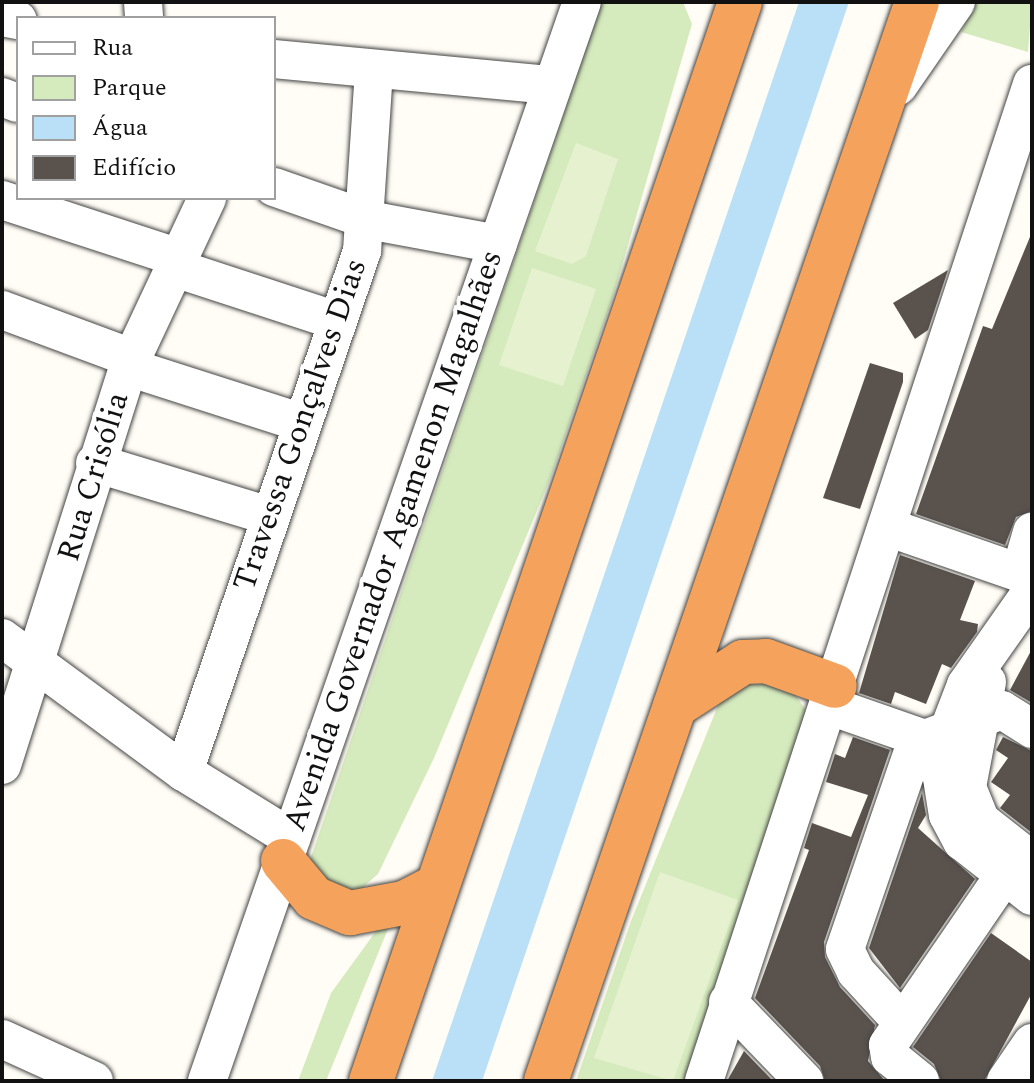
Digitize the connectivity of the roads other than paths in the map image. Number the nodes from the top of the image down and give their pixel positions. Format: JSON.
{"nodes":[{"id":1,"x":582,"y":2,"type":"edge"},
{"id":2,"x":740,"y":2,"type":"edge"},
{"id":3,"x":917,"y":2,"type":"edge"},
{"id":4,"x":956,"y":2,"type":"edge"},
{"id":5,"x":276,"y":59,"type":"edge"},
{"id":6,"x":374,"y":70,"type":"junction"},
{"id":7,"x":1032,"y":84,"type":"edge"},
{"id":8,"x":551,"y":85,"type":"junction"},
{"id":9,"x":877,"y":118,"type":"junction"},
{"id":10,"x":276,"y":188,"type":"edge"},
{"id":11,"x":1016,"y":199,"type":"edge"},
{"id":12,"x":2,"y":200,"type":"edge"},
{"id":13,"x":206,"y":200,"type":"edge"},
{"id":14,"x":368,"y":220,"type":"junction"},
{"id":15,"x":498,"y":244,"type":"junction"},
{"id":16,"x":174,"y":262,"type":"junction"},
{"id":17,"x":2,"y":310,"type":"edge"},
{"id":18,"x":337,"y":321,"type":"junction"},
{"id":19,"x":130,"y":362,"type":"junction"},
{"id":20,"x":302,"y":423,"type":"junction"},
{"id":21,"x":95,"y":463,"type":"junction"},
{"id":22,"x":269,"y":516,"type":"junction"},
{"id":23,"x":890,"y":528,"type":"junction"},
{"id":24,"x":1032,"y":532,"type":"edge"},
{"id":25,"x":1028,"y":582,"type":"edge"},
{"id":26,"x":1003,"y":625,"type":"junction"},
{"id":27,"x":2,"y":638,"type":"edge"},
{"id":28,"x":38,"y":660,"type":"junction"},
{"id":29,"x":833,"y":696,"type":"junction"},
{"id":30,"x":675,"y":706,"type":"junction"},
{"id":31,"x":981,"y":714,"type":"junction"},
{"id":32,"x":1032,"y":729,"type":"edge"},
{"id":33,"x":933,"y":735,"type":"junction"},
{"id":34,"x":2,"y":765,"type":"edge"},
{"id":35,"x":184,"y":772,"type":"junction"},
{"id":36,"x":287,"y":849,"type":"junction"},
{"id":37,"x":1022,"y":878,"type":"edge"},
{"id":38,"x":437,"y":886,"type":"junction"},
{"id":39,"x":728,"y":1002,"type":"junction"},
{"id":40,"x":895,"y":1037,"type":"junction"},
{"id":41,"x":2,"y":1039,"type":"edge"},
{"id":42,"x":1032,"y":1043,"type":"edge"},
{"id":43,"x":94,"y":1081,"type":"edge"},
{"id":44,"x":207,"y":1081,"type":"edge"},
{"id":45,"x":371,"y":1081,"type":"edge"},
{"id":46,"x":546,"y":1081,"type":"edge"},
{"id":47,"x":704,"y":1081,"type":"edge"},
{"id":48,"x":804,"y":1081,"type":"edge"},
{"id":49,"x":920,"y":1081,"type":"edge"},
{"id":50,"x":1006,"y":1081,"type":"edge"}],
"edges":[{"from":1,"to":8,"type":"street","name":"Avenida Governador Agamenon Magalhães"},
{"from":2,"to":38,"type":"highway"},
{"from":3,"to":9,"type":"highway"},
{"from":4,"to":9,"type":"street"},
{"from":5,"to":6,"type":"street"},
{"from":6,"to":8,"type":"street"},
{"from":6,"to":14,"type":"street","name":"Travessa Gonçalves Dias"},
{"from":7,"to":11,"type":"street"},
{"from":8,"to":15,"type":"street","name":"Avenida Governador Agamenon Magalhães"},
{"from":9,"to":30,"type":"highway"},
{"from":10,"to":14,"type":"street"},
{"from":11,"to":23,"type":"street"},
{"from":12,"to":16,"type":"street"},
{"from":13,"to":16,"type":"street","name":"Rua Crisólia"},
{"from":14,"to":15,"type":"street"},
{"from":14,"to":18,"type":"street","name":"Travessa Gonçalves Dias"},
{"from":15,"to":36,"type":"street","name":"Avenida Governador Agamenon Magalhães"},
{"from":16,"to":18,"type":"street"},
{"from":16,"to":19,"type":"street","name":"Rua Crisólia"},
{"from":17,"to":19,"type":"street"},
{"from":18,"to":20,"type":"street","name":"Travessa Gonçalves Dias"},
{"from":19,"to":20,"type":"street"},
{"from":19,"to":21,"type":"street","name":"Rua Crisólia"},
{"from":20,"to":22,"type":"street","name":"Travessa Gonçalves Dias"},
{"from":21,"to":22,"type":"street"},
{"from":21,"to":28,"type":"street","name":"Rua Crisólia"},
{"from":22,"to":35,"type":"street","name":"Travessa Gonçalves Dias"},
{"from":23,"to":25,"type":"street"},
{"from":23,"to":29,"type":"street"},
{"from":24,"to":25,"type":"street"},
{"from":25,"to":26,"type":"street"},
{"from":26,"to":31,"type":"street"},
{"from":26,"to":33,"type":"street"},
{"from":27,"to":28,"type":"street"},
{"from":28,"to":34,"type":"street","name":"Rua Crisólia"},
{"from":28,"to":35,"type":"street"},
{"from":29,"to":30,"type":"highway"},
{"from":29,"to":33,"type":"street"},
{"from":29,"to":39,"type":"street"},
{"from":30,"to":46,"type":"highway"},
{"from":31,"to":32,"type":"street"},
{"from":31,"to":33,"type":"street"},
{"from":31,"to":37,"type":"street"},
{"from":33,"to":37,"type":"street"},
{"from":33,"to":40,"type":"street"},
{"from":35,"to":36,"type":"street"},
{"from":36,"to":38,"type":"highway"},
{"from":36,"to":44,"type":"street","name":"Avenida Governador Agamenon Magalhães"},
{"from":37,"to":40,"type":"street"},
{"from":38,"to":45,"type":"highway"},
{"from":39,"to":47,"type":"street"},
{"from":39,"to":48,"type":"street"},
{"from":40,"to":49,"type":"street"},
{"from":41,"to":43,"type":"street"},
{"from":42,"to":50,"type":"street"}]}
